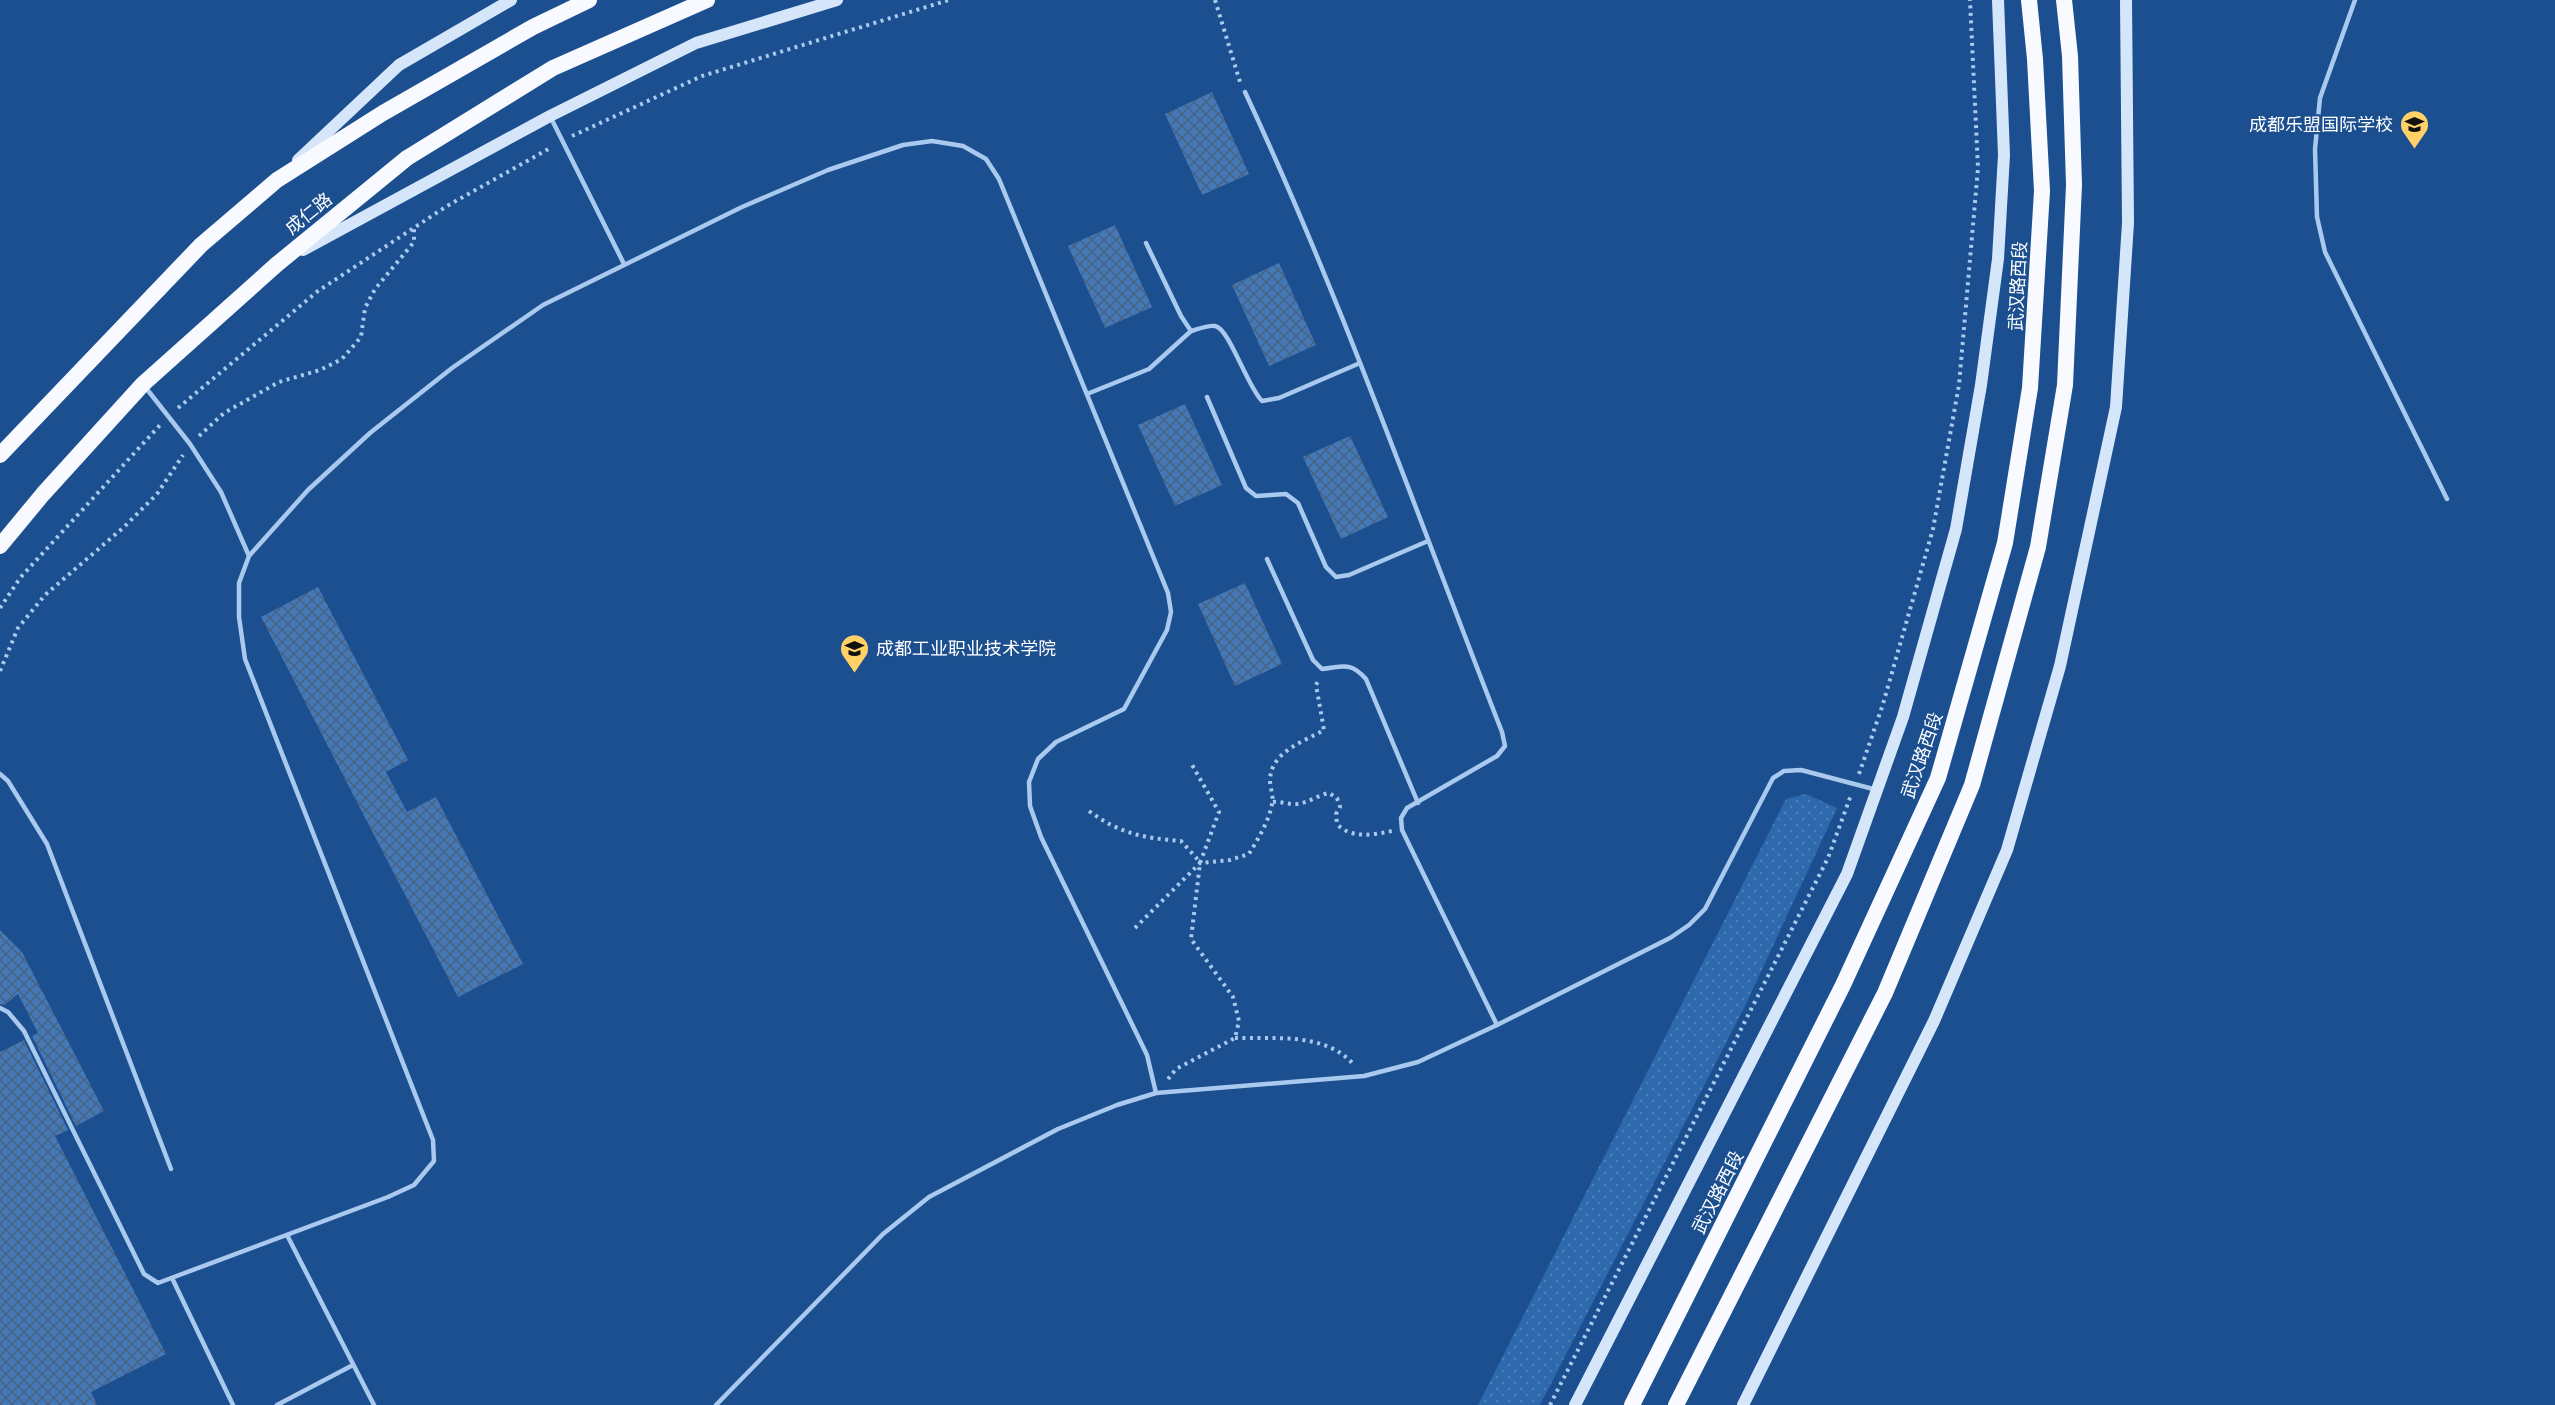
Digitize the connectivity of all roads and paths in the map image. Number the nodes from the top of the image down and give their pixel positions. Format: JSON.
{"nodes":[{"id":1,"x":511,"y":0,"type":"edge"},
{"id":2,"x":590,"y":0,"type":"edge"},
{"id":3,"x":707,"y":0,"type":"edge"},
{"id":4,"x":837,"y":0,"type":"edge"},
{"id":5,"x":949,"y":0,"type":"edge"},
{"id":6,"x":1215,"y":0,"type":"edge"},
{"id":7,"x":1970,"y":0,"type":"edge"},
{"id":8,"x":1998,"y":0,"type":"edge"},
{"id":9,"x":2030,"y":0,"type":"edge"},
{"id":10,"x":2064,"y":0,"type":"edge"},
{"id":11,"x":2126,"y":0,"type":"edge"},
{"id":12,"x":2355,"y":0,"type":"edge"},
{"id":13,"x":1245,"y":92,"type":"joint"},
{"id":14,"x":550,"y":116,"type":"junction"},
{"id":15,"x":562,"y":141,"type":"junction"},
{"id":16,"x":277,"y":180,"type":"junction"},
{"id":17,"x":414,"y":227,"type":"junction"},
{"id":18,"x":1146,"y":243,"type":"dead end"},
{"id":19,"x":624,"y":264,"type":"junction"},
{"id":20,"x":276,"y":265,"type":"junction"},
{"id":21,"x":1191,"y":331,"type":"junction"},
{"id":22,"x":1360,"y":363,"type":"junction"},
{"id":23,"x":142,"y":384,"type":"junction"},
{"id":24,"x":1087,"y":393,"type":"junction"},
{"id":25,"x":1207,"y":397,"type":"dead end"},
{"id":26,"x":168,"y":416,"type":"junction"},
{"id":27,"x":190,"y":444,"type":"junction"},
{"id":28,"x":0,"y":455,"type":"edge"},
{"id":29,"x":2447,"y":499,"type":"dead end"},
{"id":30,"x":1428,"y":541,"type":"junction"},
{"id":31,"x":0,"y":546,"type":"edge"},
{"id":32,"x":249,"y":556,"type":"junction"},
{"id":33,"x":1267,"y":559,"type":"dead end"},
{"id":34,"x":0,"y":608,"type":"edge"},
{"id":35,"x":1322,"y":669,"type":"junction"},
{"id":36,"x":0,"y":671,"type":"edge"},
{"id":37,"x":1191,"y":763,"type":"dead end"},
{"id":38,"x":0,"y":774,"type":"edge"},
{"id":39,"x":1855,"y":786,"type":"junction"},
{"id":40,"x":1877,"y":790,"type":"junction"},
{"id":41,"x":1273,"y":802,"type":"junction"},
{"id":42,"x":1418,"y":803,"type":"junction"},
{"id":43,"x":1089,"y":811,"type":"dead end"},
{"id":44,"x":1402,"y":830,"type":"junction"},
{"id":45,"x":1200,"y":863,"type":"junction"},
{"id":46,"x":1135,"y":928,"type":"dead end"},
{"id":47,"x":0,"y":1008,"type":"edge"},
{"id":48,"x":1497,"y":1025,"type":"junction"},
{"id":49,"x":1235,"y":1038,"type":"junction"},
{"id":50,"x":1364,"y":1076,"type":"junction"},
{"id":51,"x":1156,"y":1093,"type":"junction"},
{"id":52,"x":171,"y":1169,"type":"dead end"},
{"id":53,"x":287,"y":1235,"type":"junction"},
{"id":54,"x":172,"y":1278,"type":"junction"},
{"id":55,"x":354,"y":1365,"type":"junction"},
{"id":56,"x":233,"y":1405,"type":"edge"},
{"id":57,"x":277,"y":1405,"type":"edge"},
{"id":58,"x":374,"y":1405,"type":"edge"},
{"id":59,"x":716,"y":1405,"type":"edge"},
{"id":60,"x":1550,"y":1405,"type":"edge"},
{"id":61,"x":1575,"y":1405,"type":"edge"},
{"id":62,"x":1632,"y":1405,"type":"edge"},
{"id":63,"x":1676,"y":1405,"type":"edge"},
{"id":64,"x":1743,"y":1405,"type":"edge"}],
"edges":[{"from":1,"to":16,"type":"main road"},
{"from":2,"to":16,"type":"highway"},
{"from":3,"to":20,"type":"highway","name":"成仁路"},
{"from":4,"to":14,"type":"main road"},
{"from":5,"to":15,"type":"path"},
{"from":6,"to":13,"type":"path"},
{"from":7,"to":39,"type":"path"},
{"from":8,"to":40,"type":"main road"},
{"from":9,"to":62,"type":"highway","name":"武汉路西段"},
{"from":10,"to":63,"type":"highway"},
{"from":11,"to":64,"type":"main road"},
{"from":12,"to":29,"type":"lane"},
{"from":13,"to":22,"type":"lane"},
{"from":14,"to":15,"type":"lane"},
{"from":14,"to":20,"type":"main road"},
{"from":15,"to":17,"type":"path"},
{"from":15,"to":19,"type":"lane"},
{"from":16,"to":28,"type":"highway"},
{"from":17,"to":26,"type":"path"},
{"from":17,"to":27,"type":"path"},
{"from":18,"to":21,"type":"lane"},
{"from":19,"to":24,"type":"lane"},
{"from":19,"to":32,"type":"lane"},
{"from":20,"to":23,"type":"highway","name":"成仁路"},
{"from":21,"to":22,"type":"lane"},
{"from":21,"to":24,"type":"lane"},
{"from":22,"to":30,"type":"lane"},
{"from":23,"to":26,"type":"lane"},
{"from":23,"to":31,"type":"highway","name":"成仁路"},
{"from":24,"to":51,"type":"lane"},
{"from":25,"to":30,"type":"lane"},
{"from":26,"to":27,"type":"lane"},
{"from":26,"to":34,"type":"path"},
{"from":27,"to":32,"type":"lane"},
{"from":27,"to":36,"type":"path"},
{"from":30,"to":42,"type":"lane"},
{"from":32,"to":53,"type":"lane"},
{"from":33,"to":35,"type":"lane"},
{"from":35,"to":41,"type":"path"},
{"from":35,"to":42,"type":"lane"},
{"from":37,"to":45,"type":"path"},
{"from":38,"to":52,"type":"lane"},
{"from":39,"to":40,"type":"lane"},
{"from":39,"to":48,"type":"lane"},
{"from":39,"to":60,"type":"path"},
{"from":40,"to":61,"type":"main road"},
{"from":41,"to":44,"type":"path"},
{"from":41,"to":45,"type":"path"},
{"from":42,"to":44,"type":"lane"},
{"from":43,"to":45,"type":"path"},
{"from":44,"to":48,"type":"lane"},
{"from":45,"to":46,"type":"path"},
{"from":45,"to":49,"type":"path"},
{"from":47,"to":54,"type":"lane"},
{"from":48,"to":50,"type":"lane"},
{"from":49,"to":50,"type":"path"},
{"from":49,"to":51,"type":"path"},
{"from":50,"to":51,"type":"lane"},
{"from":51,"to":59,"type":"lane"},
{"from":53,"to":54,"type":"lane"},
{"from":53,"to":55,"type":"lane"},
{"from":54,"to":56,"type":"lane"},
{"from":55,"to":57,"type":"lane"},
{"from":55,"to":58,"type":"lane"}]}
